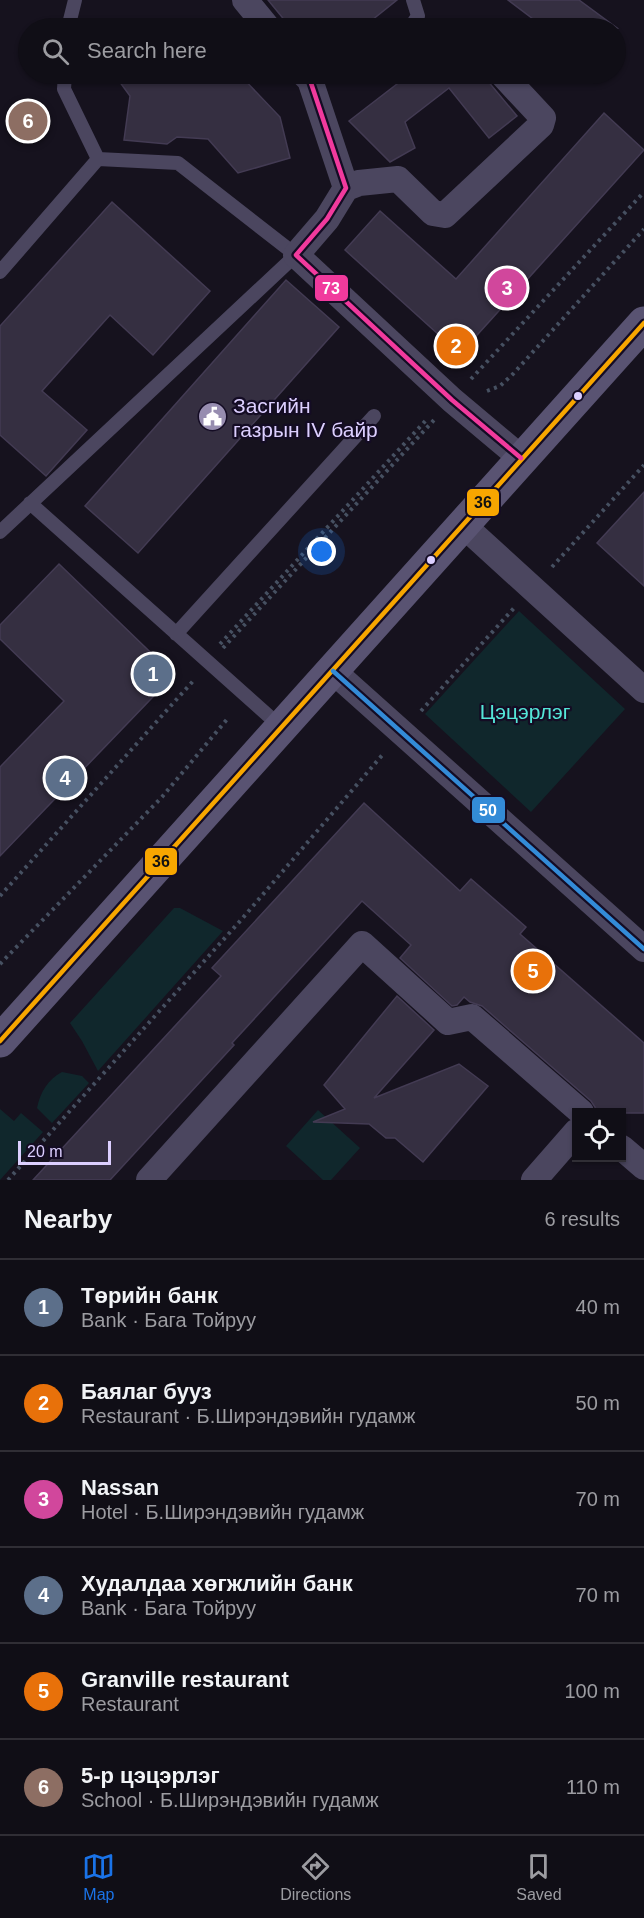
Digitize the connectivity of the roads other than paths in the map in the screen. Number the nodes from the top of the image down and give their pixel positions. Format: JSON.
{"nodes":[{"id":1,"x":75,"y":0,"type":"edge"},
{"id":2,"x":245,"y":0,"type":"edge"},
{"id":3,"x":413,"y":0,"type":"edge"},
{"id":4,"x":70,"y":18,"type":"edge"},
{"id":5,"x":260,"y":18,"type":"edge"},
{"id":6,"x":416,"y":18,"type":"edge"},
{"id":7,"x":64,"y":84,"type":"edge"},
{"id":8,"x":311,"y":84,"type":"edge"},
{"id":9,"x":511,"y":84,"type":"edge"},
{"id":10,"x":98,"y":159,"type":"junction"},
{"id":11,"x":345,"y":188,"type":"junction"},
{"id":12,"x":296,"y":255,"type":"junction"},
{"id":13,"x":0,"y":272,"type":"edge"},
{"id":14,"x":644,"y":323,"type":"edge"},
{"id":15,"x":374,"y":416,"type":"dead end"},
{"id":16,"x":521,"y":458,"type":"junction"},
{"id":17,"x":30,"y":503,"type":"junction"},
{"id":18,"x":463,"y":525,"type":"junction"},
{"id":19,"x":0,"y":532,"type":"edge"},
{"id":20,"x":176,"y":634,"type":"junction"},
{"id":21,"x":333,"y":671,"type":"junction"},
{"id":22,"x":644,"y":690,"type":"edge"},
{"id":23,"x":281,"y":727,"type":"junction"},
{"id":24,"x":644,"y":949,"type":"edge"},
{"id":25,"x":0,"y":1041,"type":"edge"},
{"id":26,"x":575,"y":1108,"type":"edge"},
{"id":27,"x":572,"y":1137,"type":"edge"},
{"id":28,"x":626,"y":1152,"type":"edge"},
{"id":29,"x":644,"y":1167,"type":"edge"},
{"id":30,"x":149,"y":1180,"type":"edge"},
{"id":31,"x":534,"y":1180,"type":"edge"}],
"edges":[{"from":1,"to":4,"type":"lane"},
{"from":2,"to":5,"type":"street"},
{"from":3,"to":6,"type":"lane"},
{"from":7,"to":10,"type":"lane"},
{"from":8,"to":11,"type":"street"},
{"from":9,"to":11,"type":"street"},
{"from":10,"to":12,"type":"lane"},
{"from":10,"to":13,"type":"lane"},
{"from":11,"to":12,"type":"street"},
{"from":12,"to":16,"type":"street"},
{"from":12,"to":17,"type":"lane"},
{"from":14,"to":16,"type":"main road"},
{"from":15,"to":20,"type":"lane"},
{"from":16,"to":18,"type":"main road"},
{"from":17,"to":19,"type":"lane"},
{"from":17,"to":20,"type":"lane"},
{"from":18,"to":21,"type":"main road"},
{"from":18,"to":22,"type":"street"},
{"from":20,"to":23,"type":"lane"},
{"from":21,"to":23,"type":"main road"},
{"from":21,"to":24,"type":"street"},
{"from":23,"to":25,"type":"main road"},
{"from":26,"to":30,"type":"street"},
{"from":27,"to":31,"type":"street"},
{"from":28,"to":29,"type":"street"}]}
